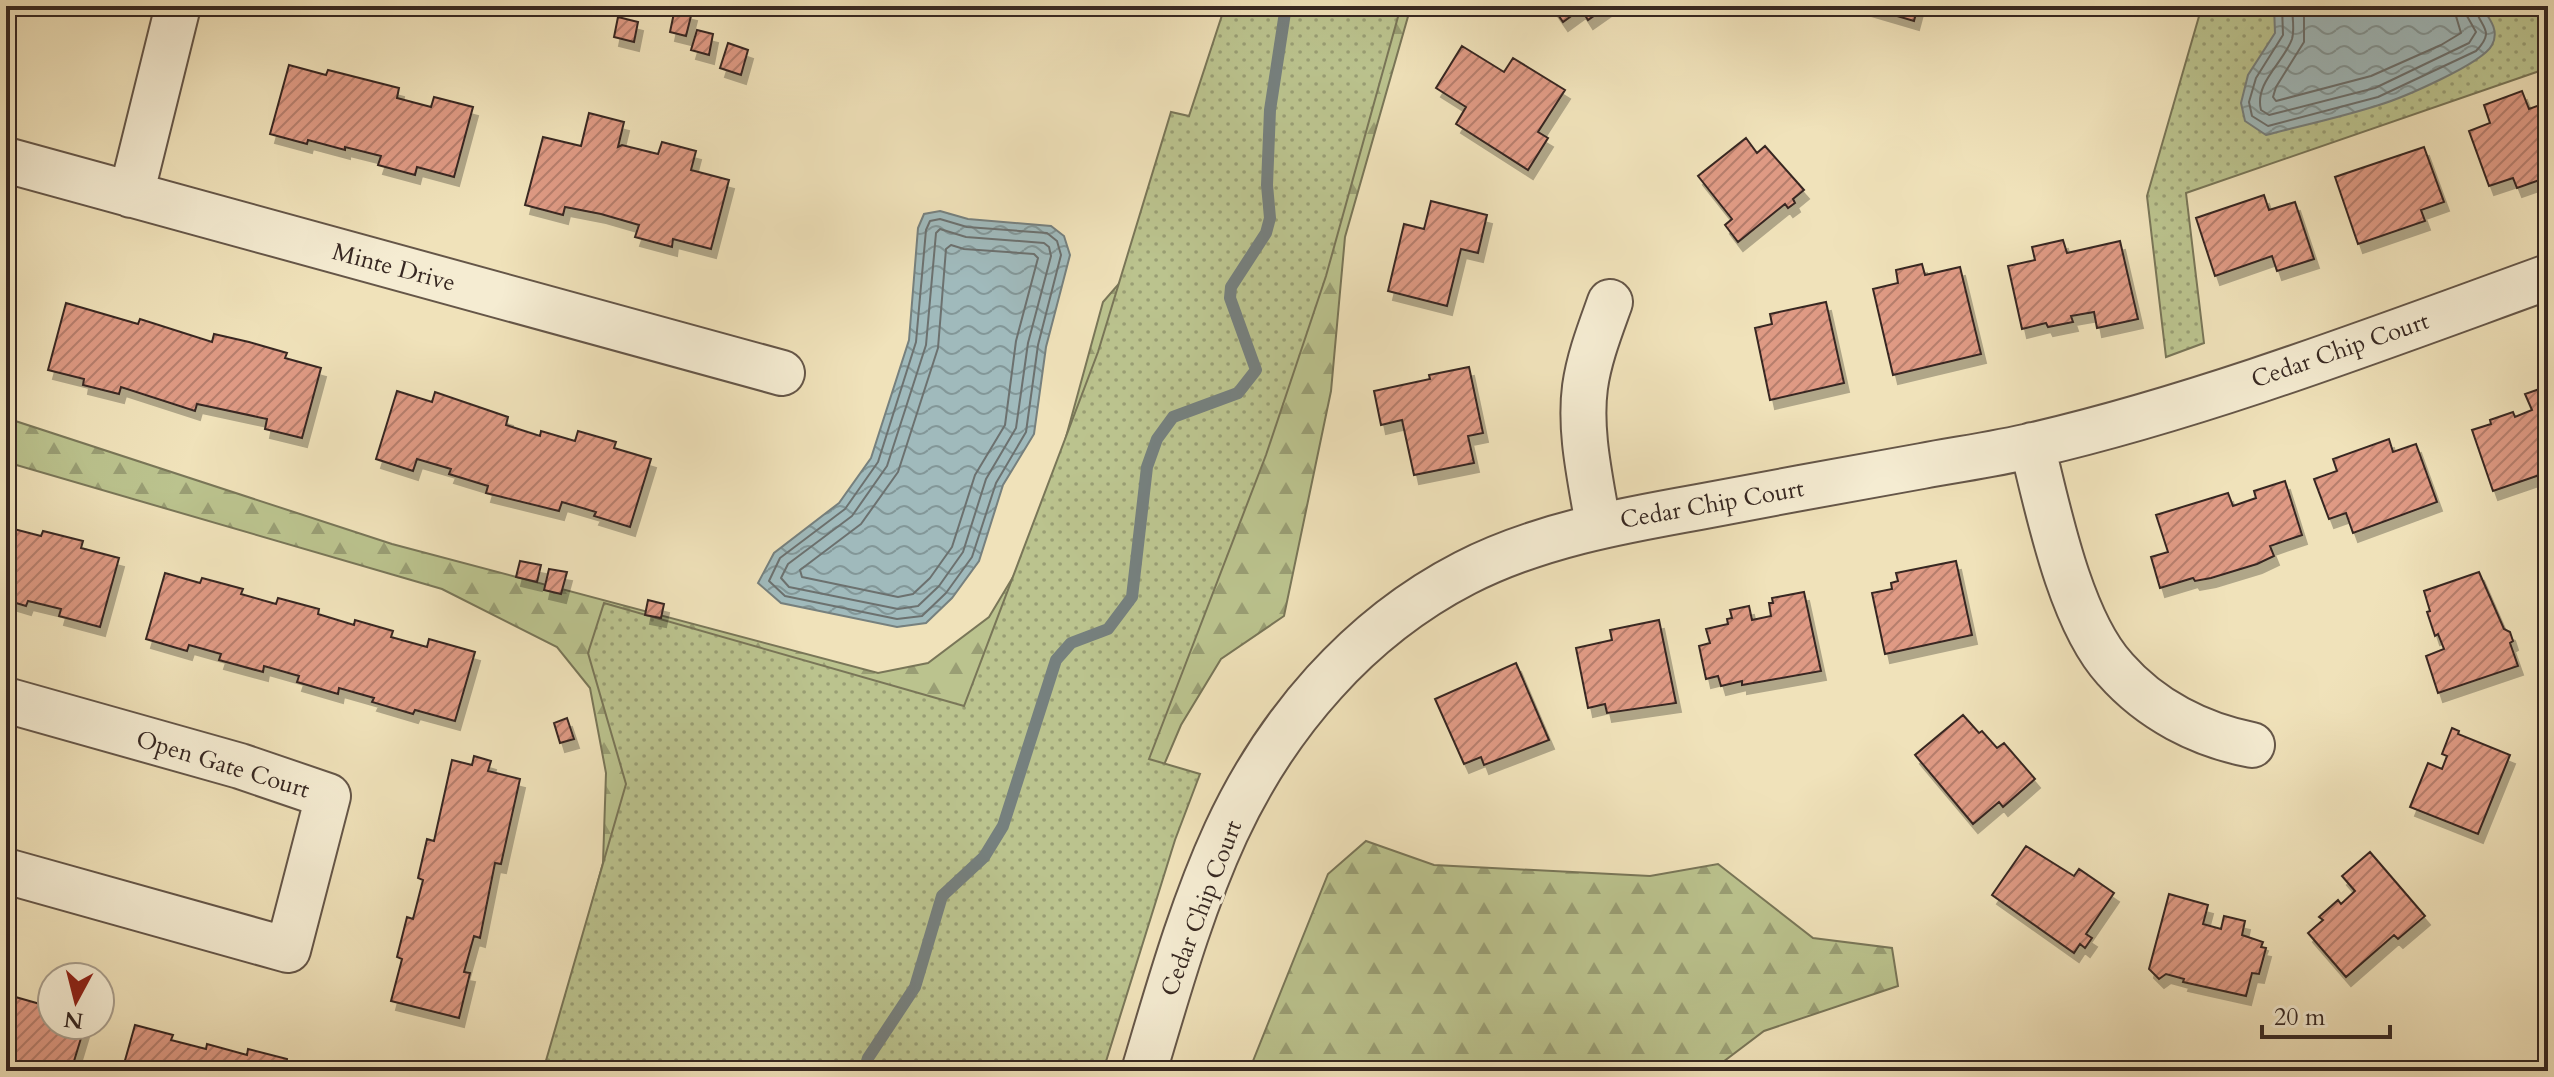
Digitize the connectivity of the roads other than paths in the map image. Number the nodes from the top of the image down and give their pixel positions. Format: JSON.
{"nodes":[{"id":1,"x":178,"y":6,"type":"edge"},
{"id":2,"x":6,"y":160,"type":"edge"},
{"id":3,"x":131,"y":195,"type":"junction"},
{"id":4,"x":2548,"y":277,"type":"edge"},
{"id":5,"x":1610,"y":302,"type":"dead end"},
{"id":6,"x":782,"y":373,"type":"dead end"},
{"id":7,"x":2032,"y":445,"type":"junction"},
{"id":8,"x":1598,"y":525,"type":"junction"},
{"id":9,"x":6,"y":700,"type":"edge"},
{"id":10,"x":2252,"y":745,"type":"dead end"},
{"id":11,"x":6,"y":871,"type":"edge"},
{"id":12,"x":1144,"y":1071,"type":"edge"}],
"edges":[{"from":1,"to":3,"type":"street"},
{"from":2,"to":3,"type":"street","name":"Minte Drive"},
{"from":3,"to":6,"type":"street","name":"Minte Drive"},
{"from":4,"to":7,"type":"street","name":"Cedar Chip Court"},
{"from":5,"to":8,"type":"street"},
{"from":7,"to":8,"type":"street","name":"Cedar Chip Court"},
{"from":7,"to":10,"type":"street"},
{"from":8,"to":12,"type":"street","name":"Cedar Chip Court"},
{"from":9,"to":11,"type":"street","name":"Open Gate Court"}]}
